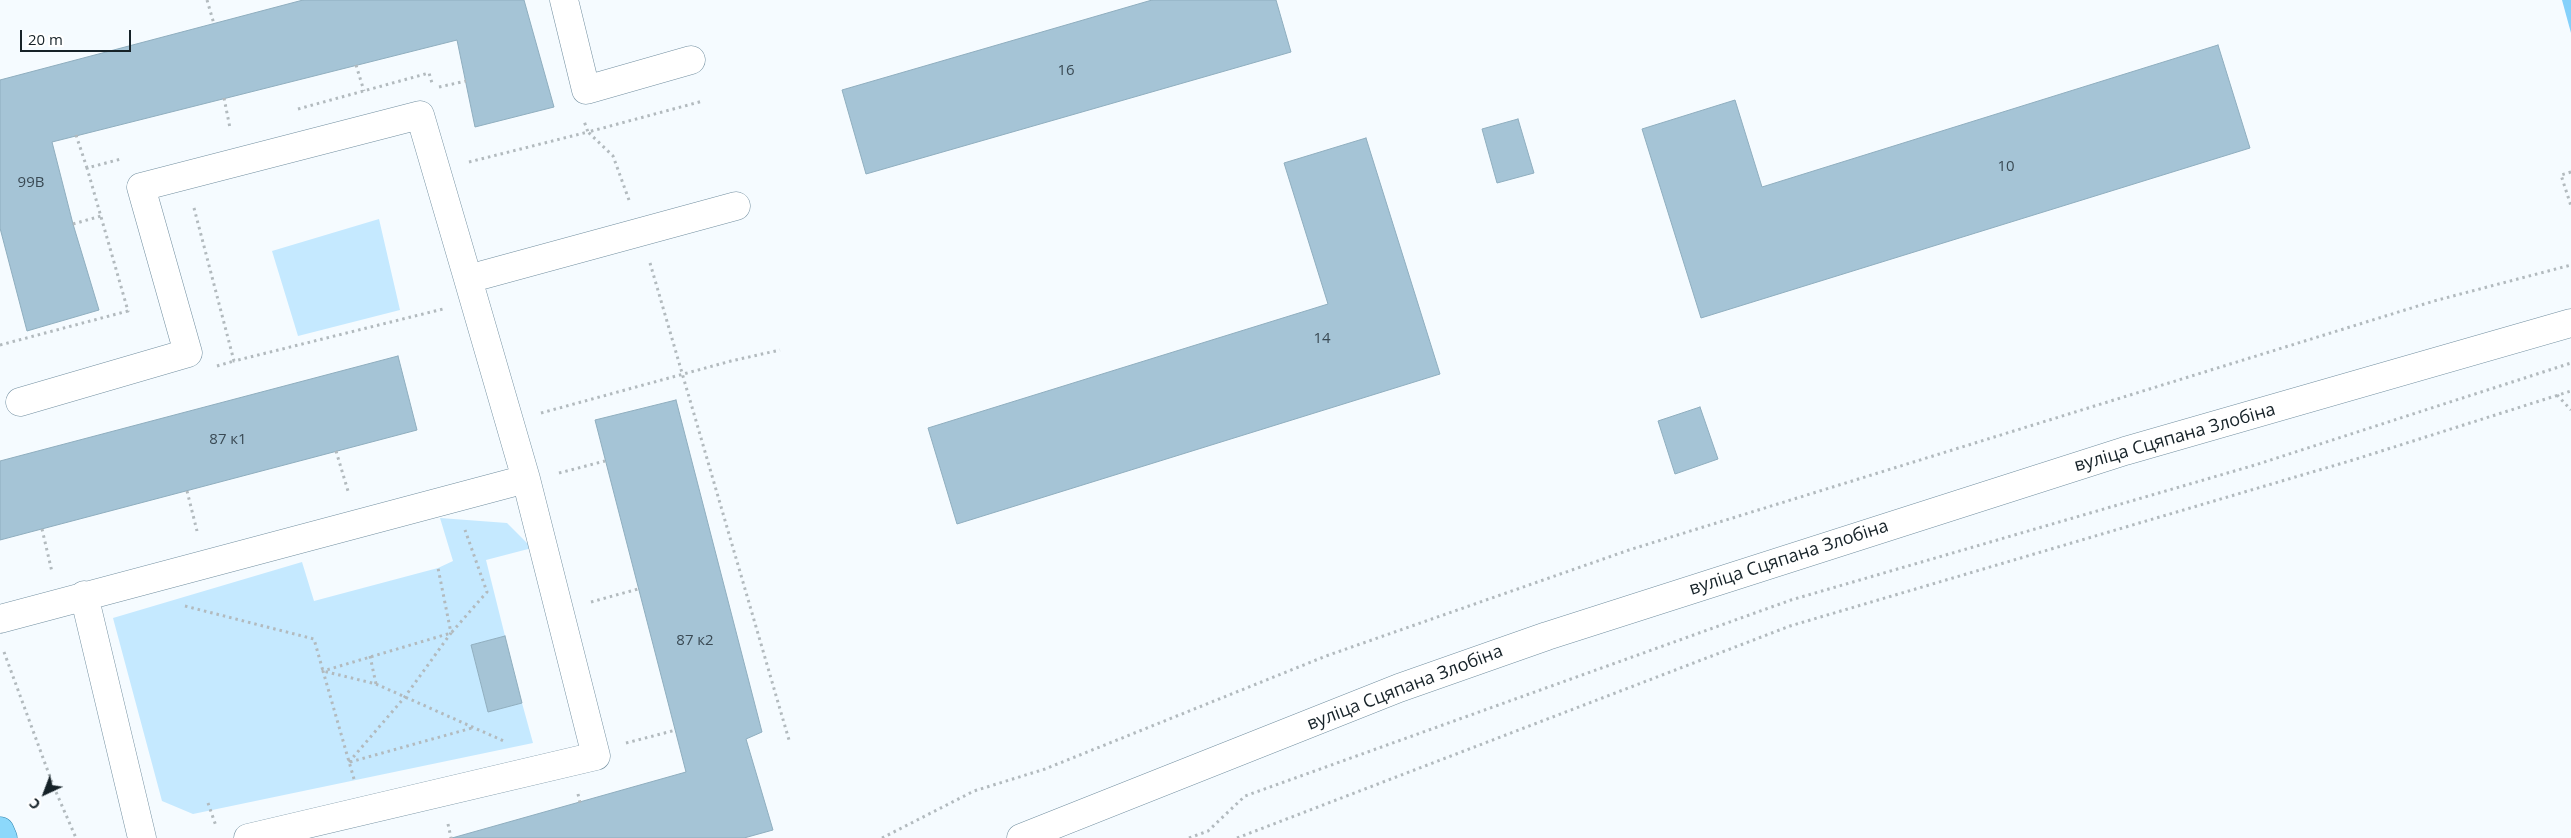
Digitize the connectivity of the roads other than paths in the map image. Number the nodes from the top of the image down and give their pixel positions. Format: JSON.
{"nodes":[{"id":1,"x":564,"y":0,"type":"edge"},
{"id":2,"x":691,"y":60,"type":"dead end"},
{"id":3,"x":736,"y":206,"type":"dead end"},
{"id":4,"x":468,"y":279,"type":"junction"},
{"id":5,"x":2571,"y":323,"type":"edge"},
{"id":6,"x":20,"y":402,"type":"dead end"},
{"id":7,"x":526,"y":479,"type":"junction"},
{"id":8,"x":84,"y":595,"type":"junction"},
{"id":9,"x":0,"y":619,"type":"edge"},
{"id":10,"x":0,"y":831,"type":"edge"},
{"id":11,"x":3,"y":838,"type":"edge"},
{"id":12,"x":142,"y":838,"type":"edge"},
{"id":13,"x":248,"y":838,"type":"edge"},
{"id":14,"x":1022,"y":838,"type":"edge"}],
"edges":[{"from":1,"to":2,"type":"street"},
{"from":3,"to":4,"type":"street"},
{"from":4,"to":6,"type":"street"},
{"from":4,"to":7,"type":"street"},
{"from":5,"to":14,"type":"street","name":"вуліца Сцяпана Злобіна"},
{"from":7,"to":8,"type":"street"},
{"from":7,"to":13,"type":"street"},
{"from":8,"to":9,"type":"street"},
{"from":8,"to":12,"type":"street"},
{"from":10,"to":11,"type":"main road"}]}
